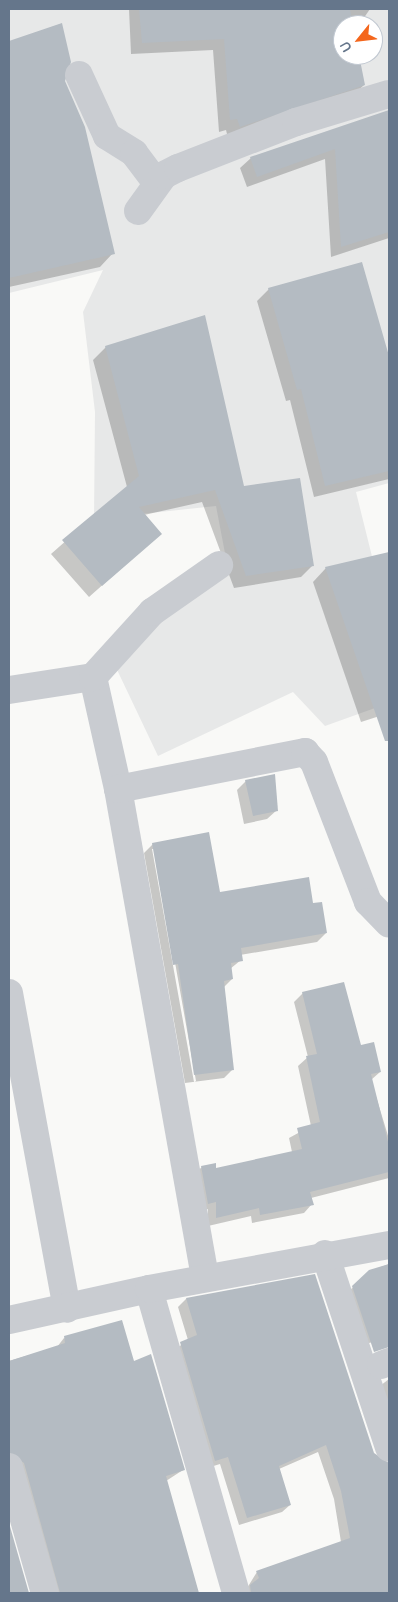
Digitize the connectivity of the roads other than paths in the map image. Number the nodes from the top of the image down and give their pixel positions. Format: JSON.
{"nodes":[{"id":1,"x":79,"y":75,"type":"dead end"},
{"id":2,"x":389,"y":94,"type":"edge"},
{"id":3,"x":167,"y":175,"type":"junction"},
{"id":4,"x":138,"y":211,"type":"dead end"},
{"id":5,"x":219,"y":565,"type":"dead end"},
{"id":6,"x":93,"y":677,"type":"junction"},
{"id":7,"x":9,"y":690,"type":"edge"},
{"id":8,"x":118,"y":789,"type":"junction"},
{"id":9,"x":389,"y":924,"type":"edge"},
{"id":10,"x":9,"y":993,"type":"edge"},
{"id":11,"x":389,"y":1246,"type":"edge"},
{"id":12,"x":325,"y":1254,"type":"junction"},
{"id":13,"x":205,"y":1277,"type":"junction"},
{"id":14,"x":149,"y":1289,"type":"junction"},
{"id":15,"x":66,"y":1309,"type":"junction"},
{"id":16,"x":9,"y":1320,"type":"edge"},
{"id":17,"x":389,"y":1448,"type":"edge"},
{"id":18,"x":9,"y":1467,"type":"edge"},
{"id":19,"x":45,"y":1593,"type":"edge"},
{"id":20,"x":236,"y":1593,"type":"edge"}],
"edges":[{"from":1,"to":3,"type":"street"},
{"from":2,"to":3,"type":"street"},
{"from":3,"to":4,"type":"street"},
{"from":5,"to":6,"type":"street"},
{"from":6,"to":7,"type":"street"},
{"from":6,"to":8,"type":"street"},
{"from":8,"to":9,"type":"street"},
{"from":8,"to":13,"type":"street"},
{"from":10,"to":15,"type":"street"},
{"from":11,"to":12,"type":"street"},
{"from":12,"to":13,"type":"street"},
{"from":12,"to":17,"type":"street"},
{"from":13,"to":14,"type":"street"},
{"from":14,"to":15,"type":"street"},
{"from":14,"to":20,"type":"street"},
{"from":15,"to":16,"type":"street"},
{"from":18,"to":19,"type":"street"}]}
